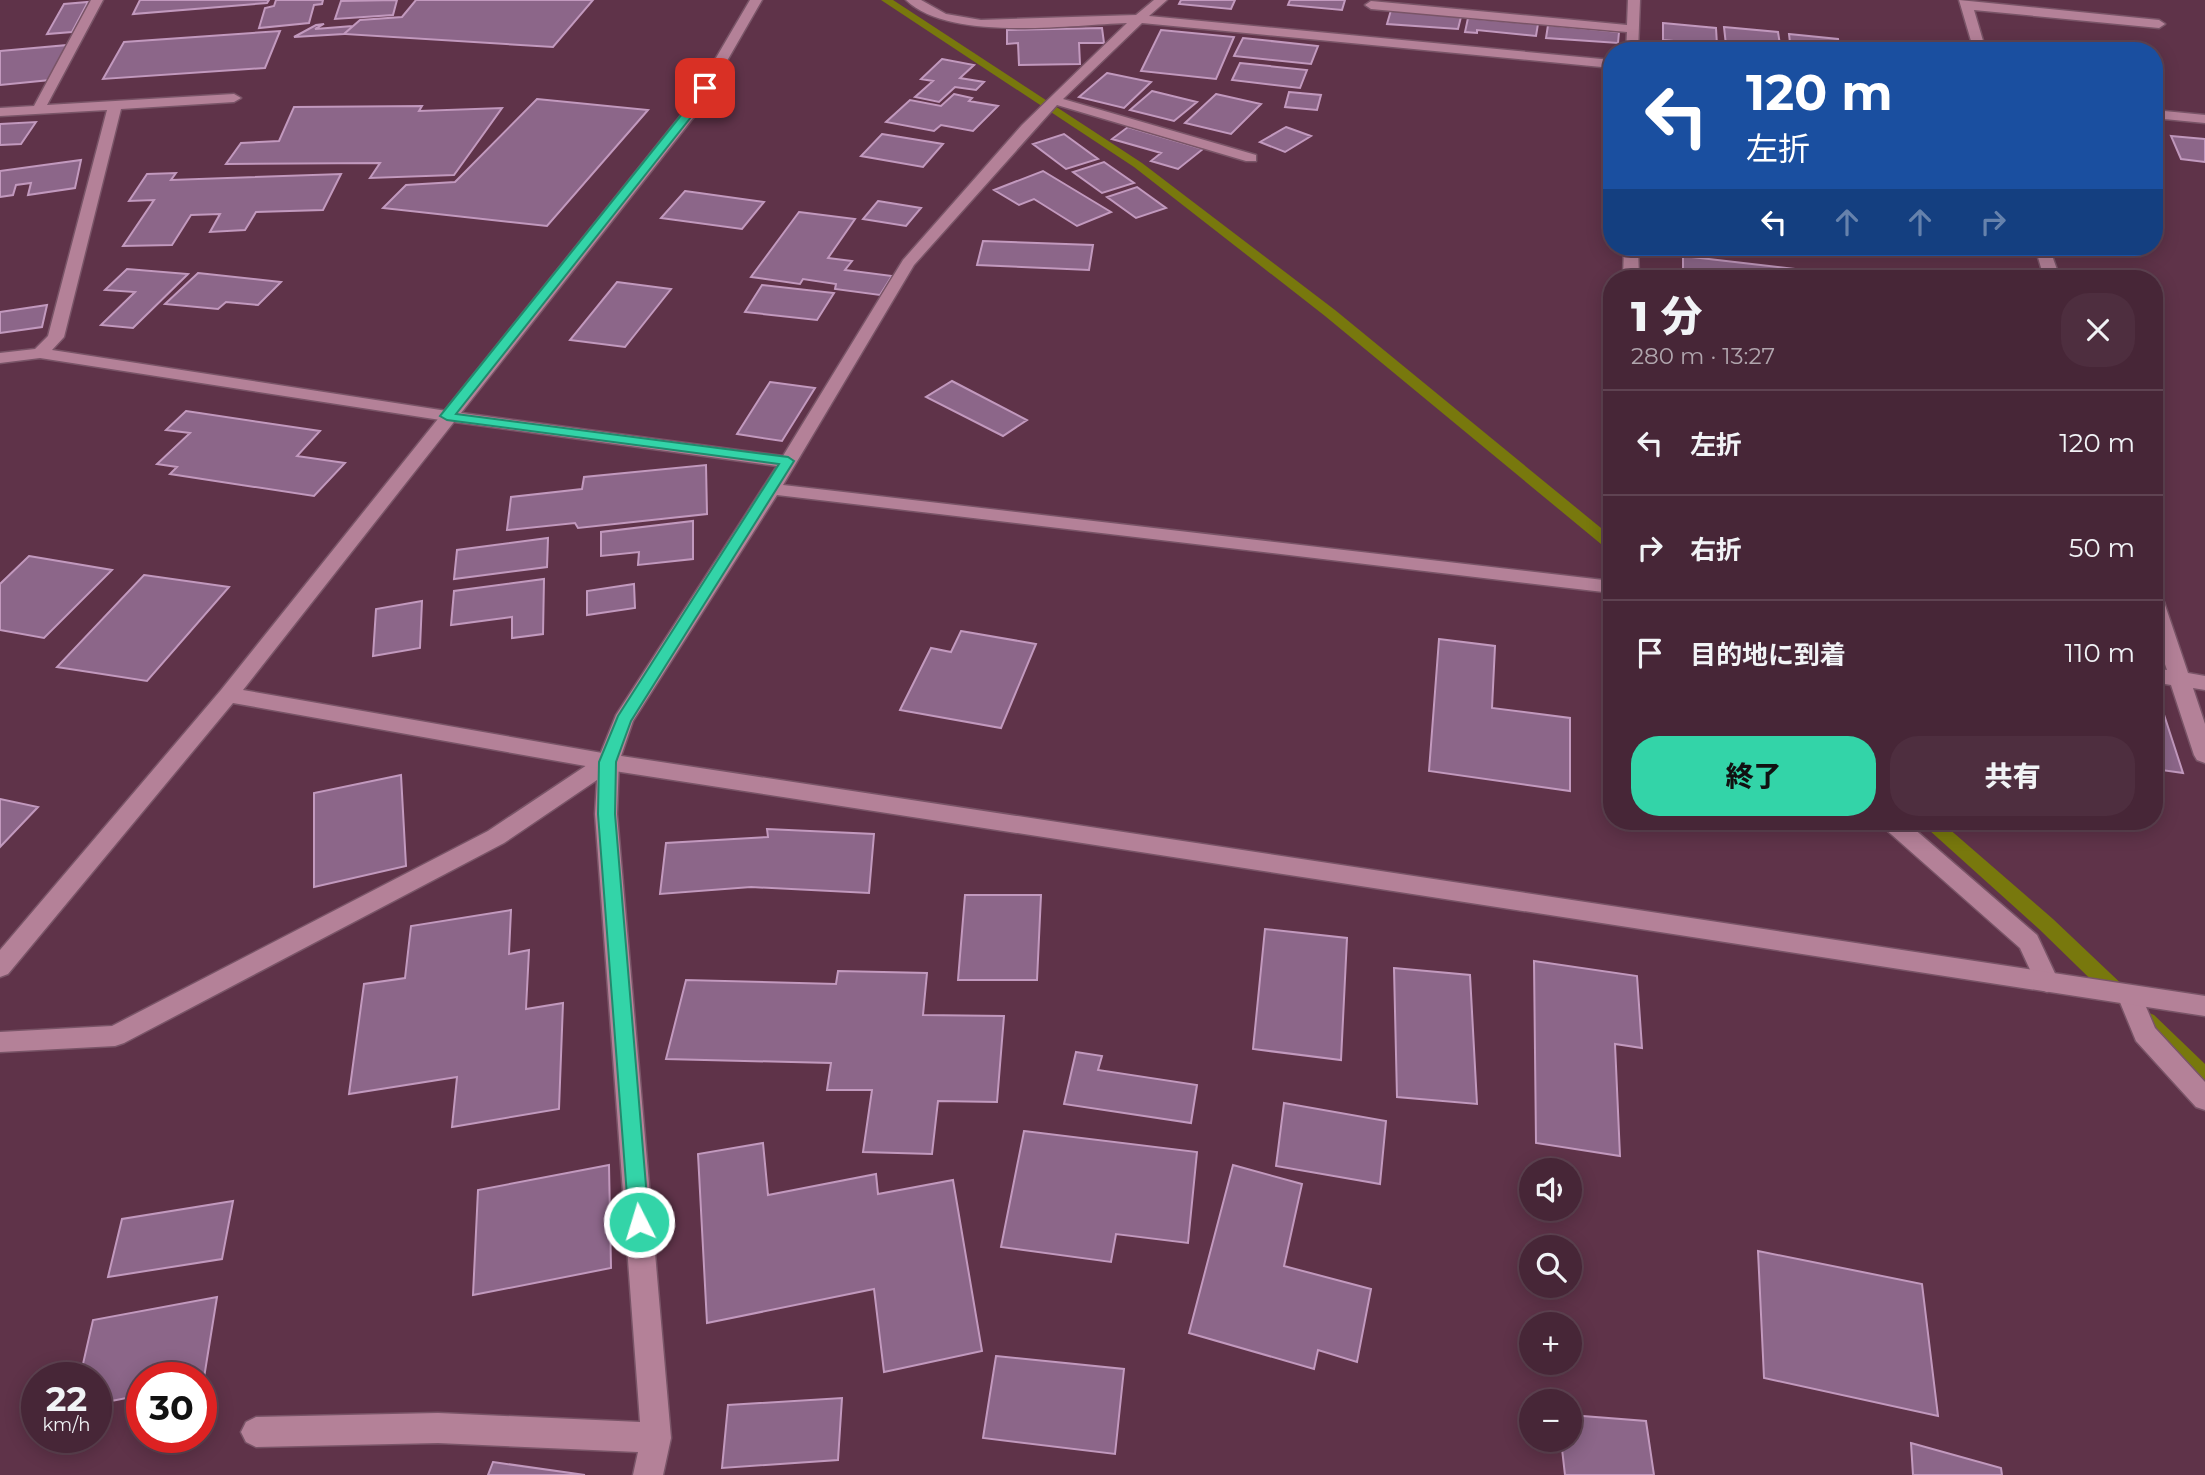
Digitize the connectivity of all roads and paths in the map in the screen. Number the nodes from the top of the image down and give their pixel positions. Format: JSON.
{"nodes":[{"id":1,"x":97,"y":0,"type":"edge"},
{"id":2,"x":756,"y":0,"type":"edge"},
{"id":3,"x":912,"y":0,"type":"edge"},
{"id":4,"x":1634,"y":0,"type":"edge"},
{"id":5,"x":1157,"y":1,"type":"edge"},
{"id":6,"x":1966,"y":3,"type":"edge"},
{"id":7,"x":1368,"y":18,"type":"edge"},
{"id":8,"x":1139,"y":19,"type":"junction"},
{"id":9,"x":2159,"y":24,"type":"dead end"},
{"id":10,"x":1633,"y":29,"type":"junction"},
{"id":11,"x":1632,"y":42,"type":"edge"},
{"id":12,"x":1977,"y":42,"type":"edge"},
{"id":13,"x":1603,"y":62,"type":"edge"},
{"id":14,"x":234,"y":98,"type":"dead end"},
{"id":15,"x":1054,"y":100,"type":"junction"},
{"id":16,"x":116,"y":106,"type":"junction"},
{"id":17,"x":38,"y":110,"type":"junction"},
{"id":18,"x":0,"y":112,"type":"edge"},
{"id":19,"x":2163,"y":115,"type":"edge"},
{"id":20,"x":2205,"y":119,"type":"edge"},
{"id":21,"x":1251,"y":158,"type":"dead end"},
{"id":22,"x":40,"y":353,"type":"junction"},
{"id":23,"x":0,"y":358,"type":"edge"},
{"id":24,"x":447,"y":416,"type":"junction"},
{"id":25,"x":788,"y":461,"type":"junction"},
{"id":26,"x":772,"y":489,"type":"junction"},
{"id":27,"x":1603,"y":586,"type":"edge"},
{"id":28,"x":2163,"y":630,"type":"edge"},
{"id":29,"x":2163,"y":676,"type":"edge"},
{"id":30,"x":2179,"y":679,"type":"junction"},
{"id":31,"x":2205,"y":682,"type":"edge"},
{"id":32,"x":228,"y":695,"type":"junction"},
{"id":33,"x":2205,"y":755,"type":"edge"},
{"id":34,"x":607,"y":762,"type":"junction"},
{"id":35,"x":1901,"y":830,"type":"edge"},
{"id":36,"x":0,"y":967,"type":"edge"},
{"id":37,"x":2047,"y":982,"type":"junction"},
{"id":38,"x":2129,"y":995,"type":"junction"},
{"id":39,"x":2205,"y":1006,"type":"edge"},
{"id":40,"x":0,"y":1042,"type":"edge"},
{"id":41,"x":2205,"y":1099,"type":"edge"},
{"id":42,"x":256,"y":1432,"type":"dead end"},
{"id":43,"x":656,"y":1438,"type":"junction"},
{"id":44,"x":648,"y":1475,"type":"edge"}],
"edges":[{"from":1,"to":17,"type":"street"},
{"from":2,"to":24,"type":"street"},
{"from":3,"to":8,"type":"street"},
{"from":4,"to":10,"type":"street"},
{"from":5,"to":8,"type":"street"},
{"from":6,"to":9,"type":"street"},
{"from":6,"to":12,"type":"street"},
{"from":7,"to":8,"type":"street"},
{"from":7,"to":10,"type":"street"},
{"from":7,"to":13,"type":"street"},
{"from":8,"to":15,"type":"street"},
{"from":10,"to":11,"type":"street"},
{"from":14,"to":16,"type":"street"},
{"from":15,"to":21,"type":"street"},
{"from":15,"to":25,"type":"street"},
{"from":16,"to":17,"type":"street"},
{"from":16,"to":22,"type":"street"},
{"from":17,"to":18,"type":"street"},
{"from":19,"to":20,"type":"street"},
{"from":22,"to":23,"type":"street"},
{"from":22,"to":24,"type":"street"},
{"from":24,"to":25,"type":"street"},
{"from":24,"to":32,"type":"street"},
{"from":25,"to":26,"type":"street"},
{"from":26,"to":27,"type":"street"},
{"from":26,"to":34,"type":"street"},
{"from":28,"to":30,"type":"street"},
{"from":29,"to":30,"type":"street"},
{"from":30,"to":31,"type":"street"},
{"from":30,"to":33,"type":"street"},
{"from":32,"to":34,"type":"street"},
{"from":32,"to":36,"type":"street"},
{"from":34,"to":37,"type":"street"},
{"from":34,"to":40,"type":"street"},
{"from":34,"to":43,"type":"street"},
{"from":35,"to":37,"type":"street"},
{"from":37,"to":38,"type":"street"},
{"from":38,"to":39,"type":"street"},
{"from":38,"to":41,"type":"street"},
{"from":42,"to":43,"type":"street"},
{"from":43,"to":44,"type":"street"}]}
